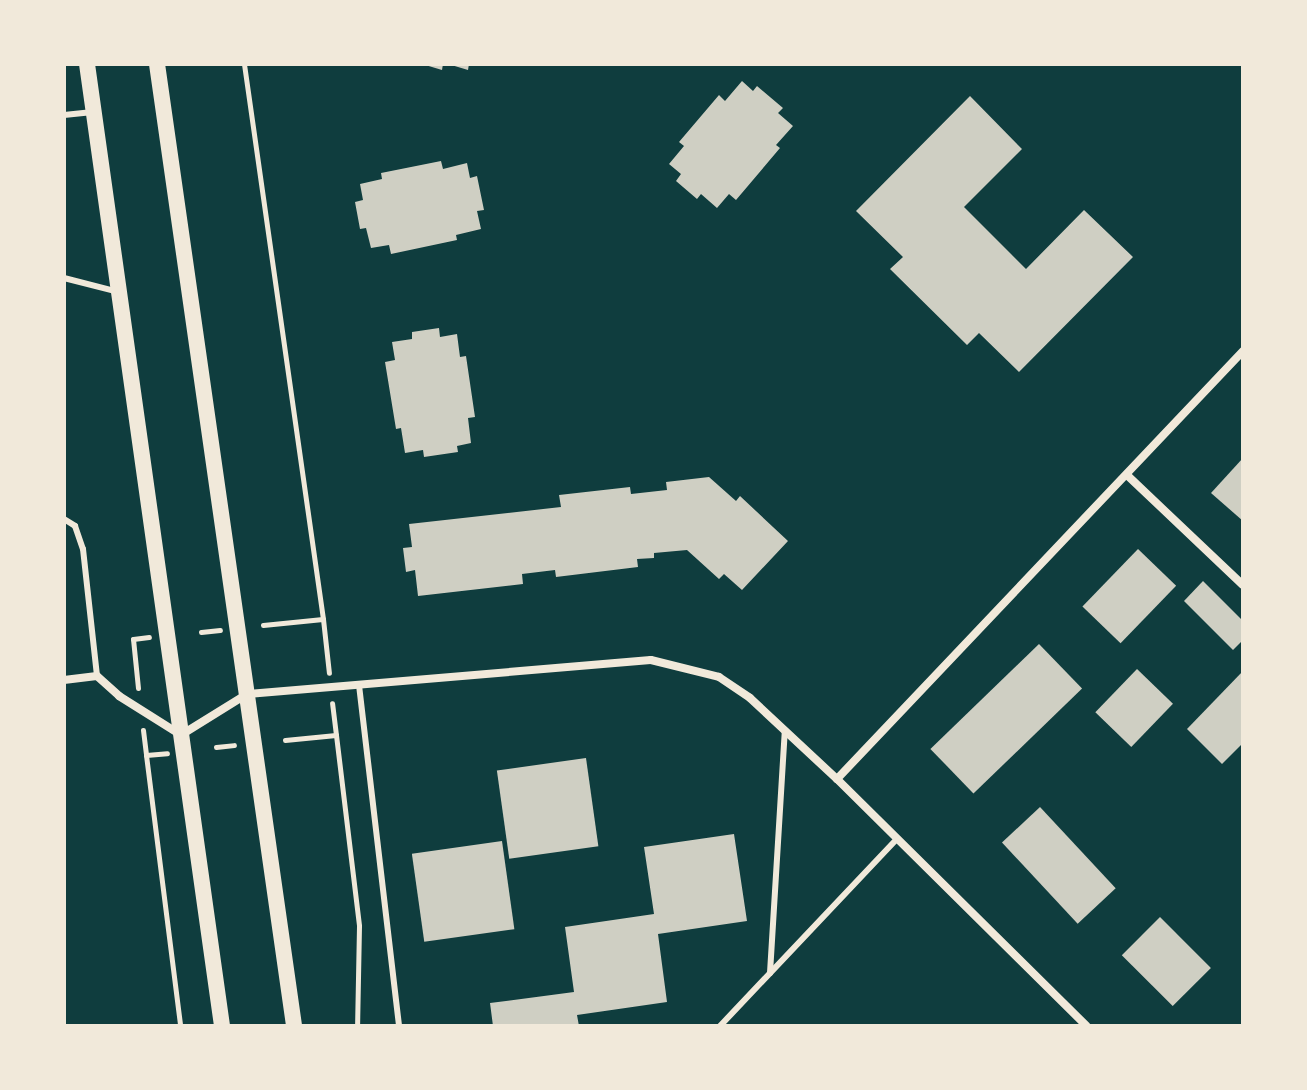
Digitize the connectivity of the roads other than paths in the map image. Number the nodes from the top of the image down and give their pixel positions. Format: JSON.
{"nodes":[{"id":1,"x":87,"y":64,"type":"edge"},
{"id":2,"x":157,"y":64,"type":"edge"},
{"id":3,"x":93,"y":112,"type":"junction"},
{"id":4,"x":64,"y":115,"type":"edge"},
{"id":5,"x":64,"y":278,"type":"edge"},
{"id":6,"x":119,"y":292,"type":"junction"},
{"id":7,"x":1243,"y":351,"type":"edge"},
{"id":8,"x":1128,"y":476,"type":"junction"},
{"id":9,"x":64,"y":519,"type":"edge"},
{"id":10,"x":1243,"y":585,"type":"edge"},
{"id":11,"x":97,"y":676,"type":"junction"},
{"id":12,"x":64,"y":680,"type":"edge"},
{"id":13,"x":359,"y":685,"type":"junction"},
{"id":14,"x":247,"y":694,"type":"junction"},
{"id":15,"x":785,"y":730,"type":"junction"},
{"id":16,"x":181,"y":735,"type":"junction"},
{"id":17,"x":837,"y":779,"type":"junction"},
{"id":18,"x":897,"y":839,"type":"junction"},
{"id":19,"x":770,"y":973,"type":"junction"},
{"id":20,"x":222,"y":1026,"type":"edge"},
{"id":21,"x":294,"y":1026,"type":"edge"},
{"id":22,"x":399,"y":1026,"type":"edge"},
{"id":23,"x":720,"y":1026,"type":"edge"},
{"id":24,"x":1087,"y":1026,"type":"edge"}],
"edges":[{"from":1,"to":3,"type":"main road"},
{"from":2,"to":14,"type":"main road"},
{"from":3,"to":4,"type":"lane"},
{"from":3,"to":6,"type":"main road"},
{"from":5,"to":6,"type":"lane"},
{"from":6,"to":16,"type":"main road"},
{"from":7,"to":8,"type":"street"},
{"from":8,"to":10,"type":"street"},
{"from":8,"to":17,"type":"street"},
{"from":9,"to":11,"type":"lane"},
{"from":11,"to":12,"type":"street"},
{"from":11,"to":16,"type":"street"},
{"from":13,"to":14,"type":"street"},
{"from":13,"to":15,"type":"street"},
{"from":13,"to":22,"type":"lane"},
{"from":14,"to":16,"type":"street"},
{"from":14,"to":21,"type":"main road"},
{"from":15,"to":17,"type":"street"},
{"from":15,"to":19,"type":"lane"},
{"from":16,"to":20,"type":"main road"},
{"from":17,"to":18,"type":"street"},
{"from":18,"to":19,"type":"lane"},
{"from":18,"to":24,"type":"street"},
{"from":19,"to":23,"type":"lane"}]}
